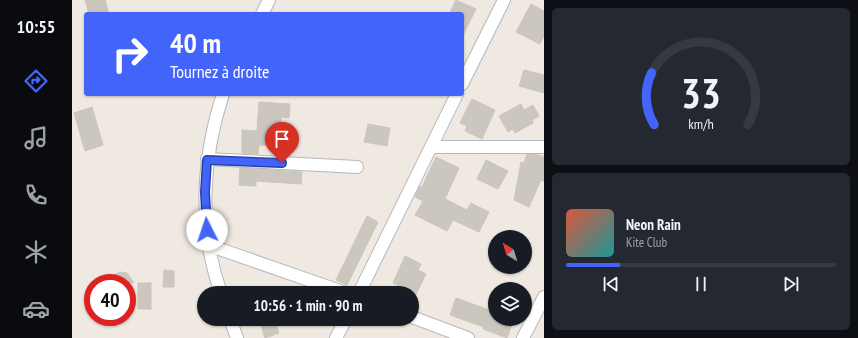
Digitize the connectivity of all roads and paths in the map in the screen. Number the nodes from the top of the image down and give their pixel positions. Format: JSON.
{"nodes":[{"id":1,"x":269,"y":0,"type":"edge"},
{"id":2,"x":504,"y":0,"type":"edge"},
{"id":3,"x":263,"y":12,"type":"edge"},
{"id":4,"x":464,"y":80,"type":"edge"},
{"id":5,"x":222,"y":96,"type":"edge"},
{"id":6,"x":456,"y":96,"type":"edge"},
{"id":7,"x":431,"y":147,"type":"junction"},
{"id":8,"x":544,"y":147,"type":"edge"},
{"id":9,"x":207,"y":160,"type":"junction"},
{"id":10,"x":357,"y":167,"type":"dead end"},
{"id":11,"x":208,"y":245,"type":"junction"},
{"id":12,"x":219,"y":286,"type":"edge"},
{"id":13,"x":326,"y":286,"type":"edge"},
{"id":14,"x":362,"y":286,"type":"edge"},
{"id":15,"x":544,"y":297,"type":"edge"},
{"id":16,"x":419,"y":320,"type":"edge"},
{"id":17,"x":233,"y":326,"type":"edge"},
{"id":18,"x":342,"y":326,"type":"edge"},
{"id":19,"x":237,"y":338,"type":"edge"},
{"id":20,"x":336,"y":338,"type":"edge"},
{"id":21,"x":468,"y":338,"type":"edge"},
{"id":22,"x":523,"y":338,"type":"edge"}],
"edges":[{"from":1,"to":3,"type":"street"},
{"from":2,"to":4,"type":"street"},
{"from":5,"to":9,"type":"street"},
{"from":6,"to":7,"type":"street"},
{"from":7,"to":8,"type":"street"},
{"from":7,"to":14,"type":"street"},
{"from":9,"to":10,"type":"street"},
{"from":9,"to":11,"type":"street"},
{"from":11,"to":12,"type":"street"},
{"from":11,"to":13,"type":"street"},
{"from":15,"to":22,"type":"street"},
{"from":16,"to":21,"type":"street"},
{"from":17,"to":19,"type":"street"},
{"from":18,"to":20,"type":"street"}]}
